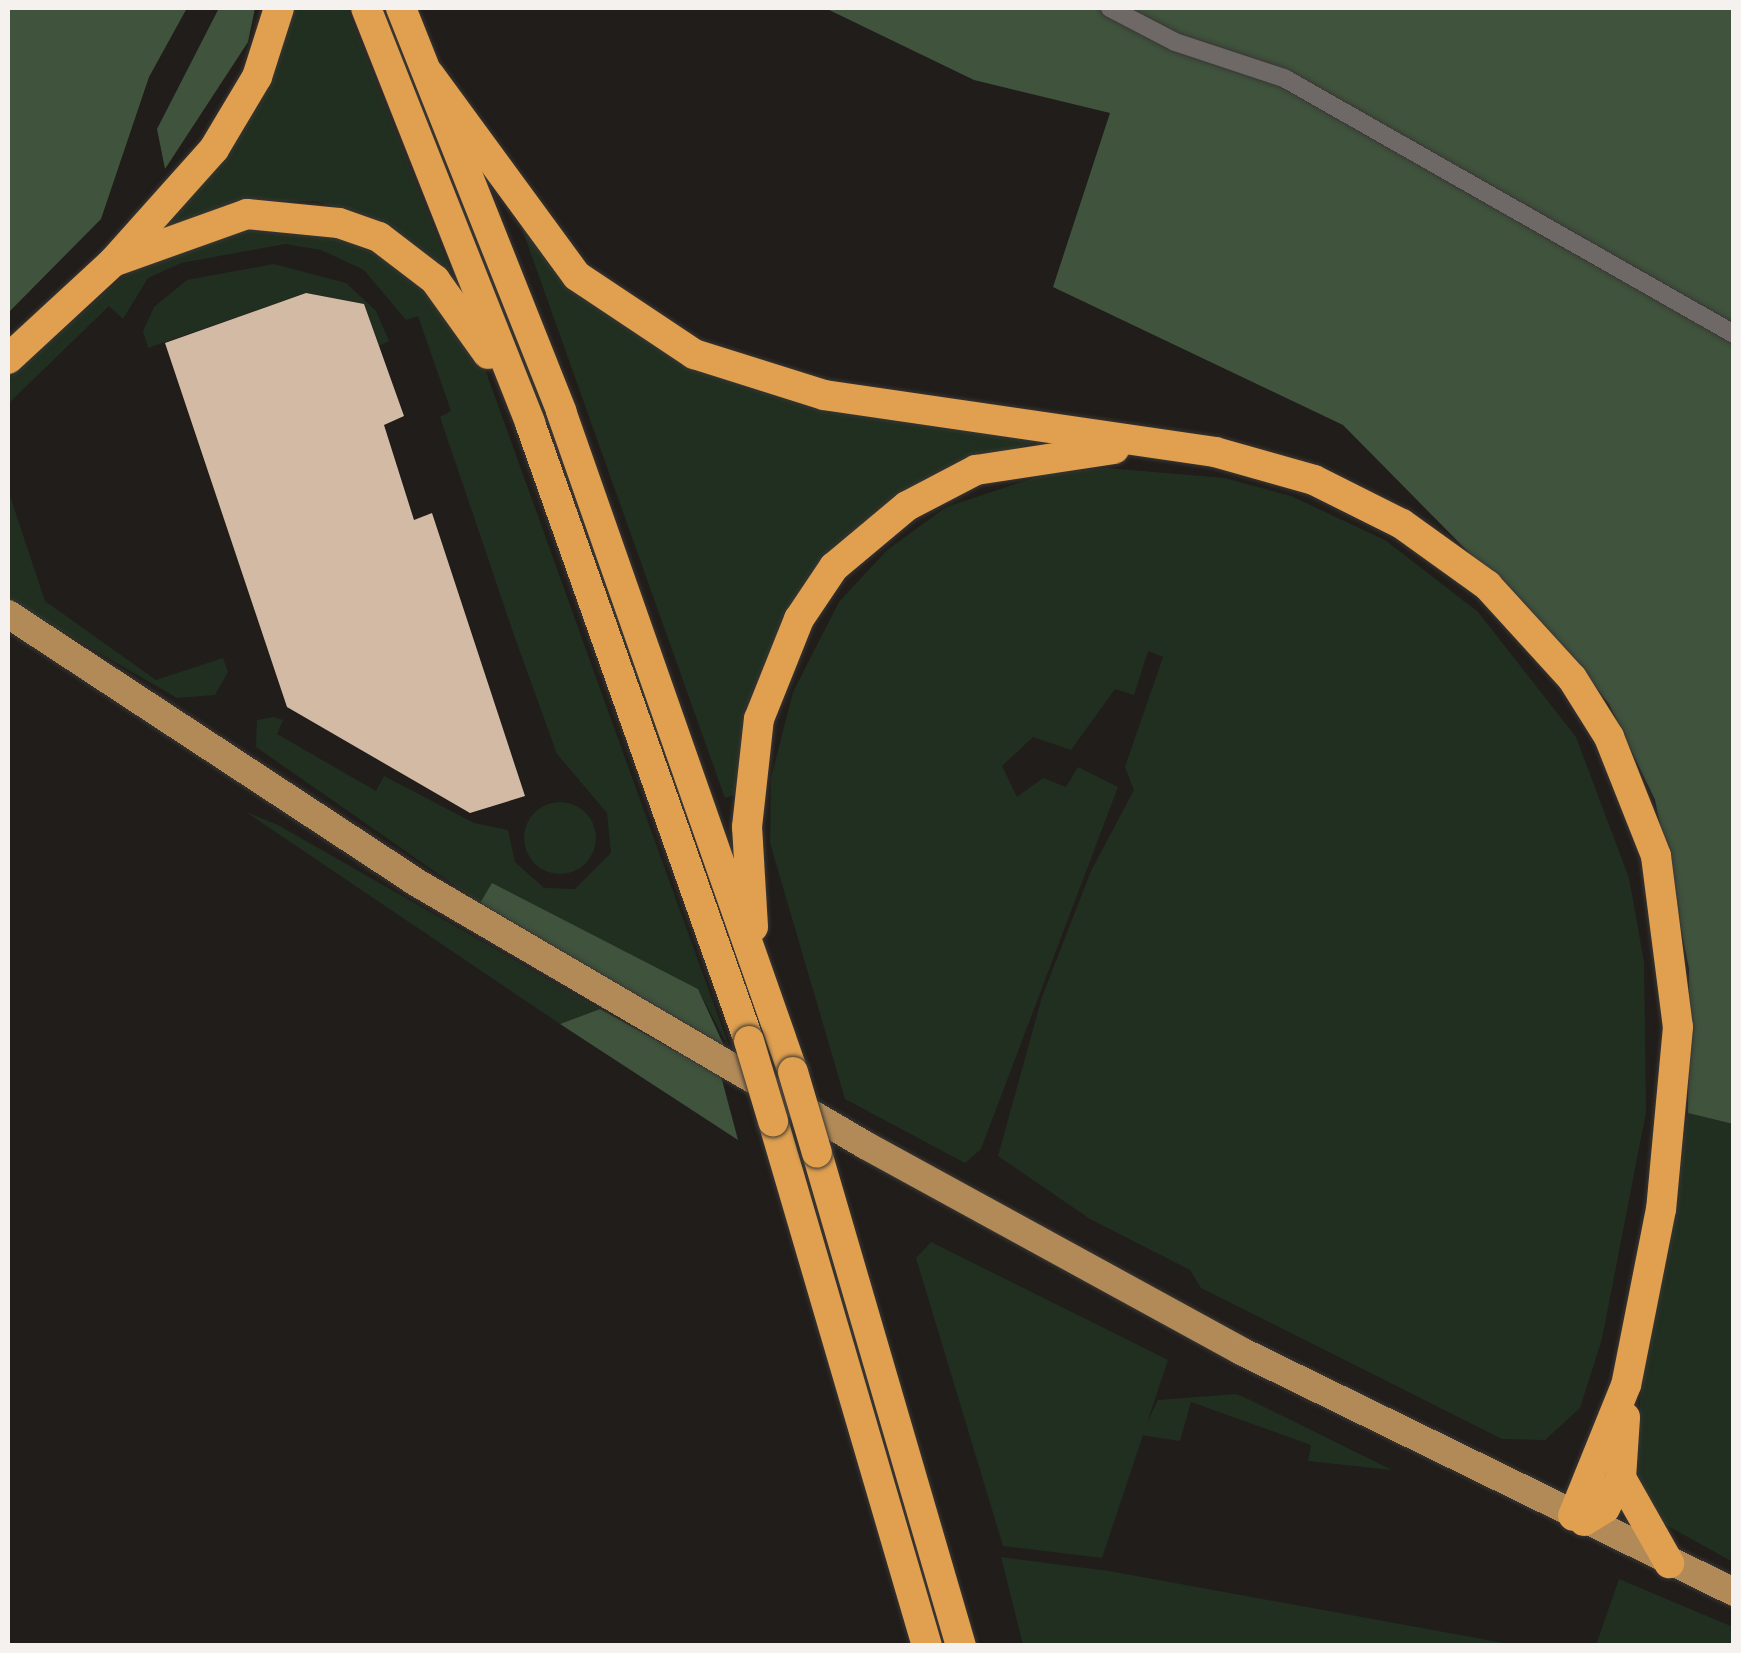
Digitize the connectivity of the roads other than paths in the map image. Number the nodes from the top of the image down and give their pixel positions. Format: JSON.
{"nodes":[{"id":1,"x":280,"y":8,"type":"edge"},
{"id":2,"x":366,"y":8,"type":"edge"},
{"id":3,"x":401,"y":8,"type":"edge"},
{"id":4,"x":1110,"y":8,"type":"edge"},
{"id":5,"x":428,"y":74,"type":"junction"},
{"id":6,"x":113,"y":262,"type":"junction"},
{"id":7,"x":1734,"y":334,"type":"edge"},
{"id":8,"x":8,"y":359,"type":"edge"},
{"id":9,"x":530,"y":423,"type":"junction"},
{"id":10,"x":1172,"y":447,"type":"junction"},
{"id":11,"x":10,"y":617,"type":"edge"},
{"id":12,"x":752,"y":947,"type":"junction"},
{"id":13,"x":1626,"y":1385,"type":"junction"},
{"id":14,"x":1622,"y":1478,"type":"junction"},
{"id":15,"x":1578,"y":1519,"type":"junction"},
{"id":16,"x":1669,"y":1563,"type":"junction"},
{"id":17,"x":1734,"y":1592,"type":"edge"},
{"id":18,"x":927,"y":1646,"type":"edge"},
{"id":19,"x":960,"y":1646,"type":"edge"}],
"edges":[{"from":1,"to":6,"type":"highway"},
{"from":2,"to":9,"type":"highway"},
{"from":3,"to":5,"type":"highway"},
{"from":4,"to":7,"type":"street"},
{"from":5,"to":10,"type":"highway"},
{"from":5,"to":12,"type":"highway"},
{"from":6,"to":8,"type":"highway"},
{"from":6,"to":9,"type":"highway"},
{"from":9,"to":18,"type":"highway","bridge":true},
{"from":10,"to":12,"type":"highway"},
{"from":10,"to":13,"type":"highway"},
{"from":11,"to":15,"type":"main road"},
{"from":12,"to":19,"type":"highway","bridge":true},
{"from":13,"to":14,"type":"highway"},
{"from":13,"to":15,"type":"highway"},
{"from":14,"to":15,"type":"highway"},
{"from":14,"to":16,"type":"highway"},
{"from":15,"to":16,"type":"main road"},
{"from":16,"to":17,"type":"main road"}]}
